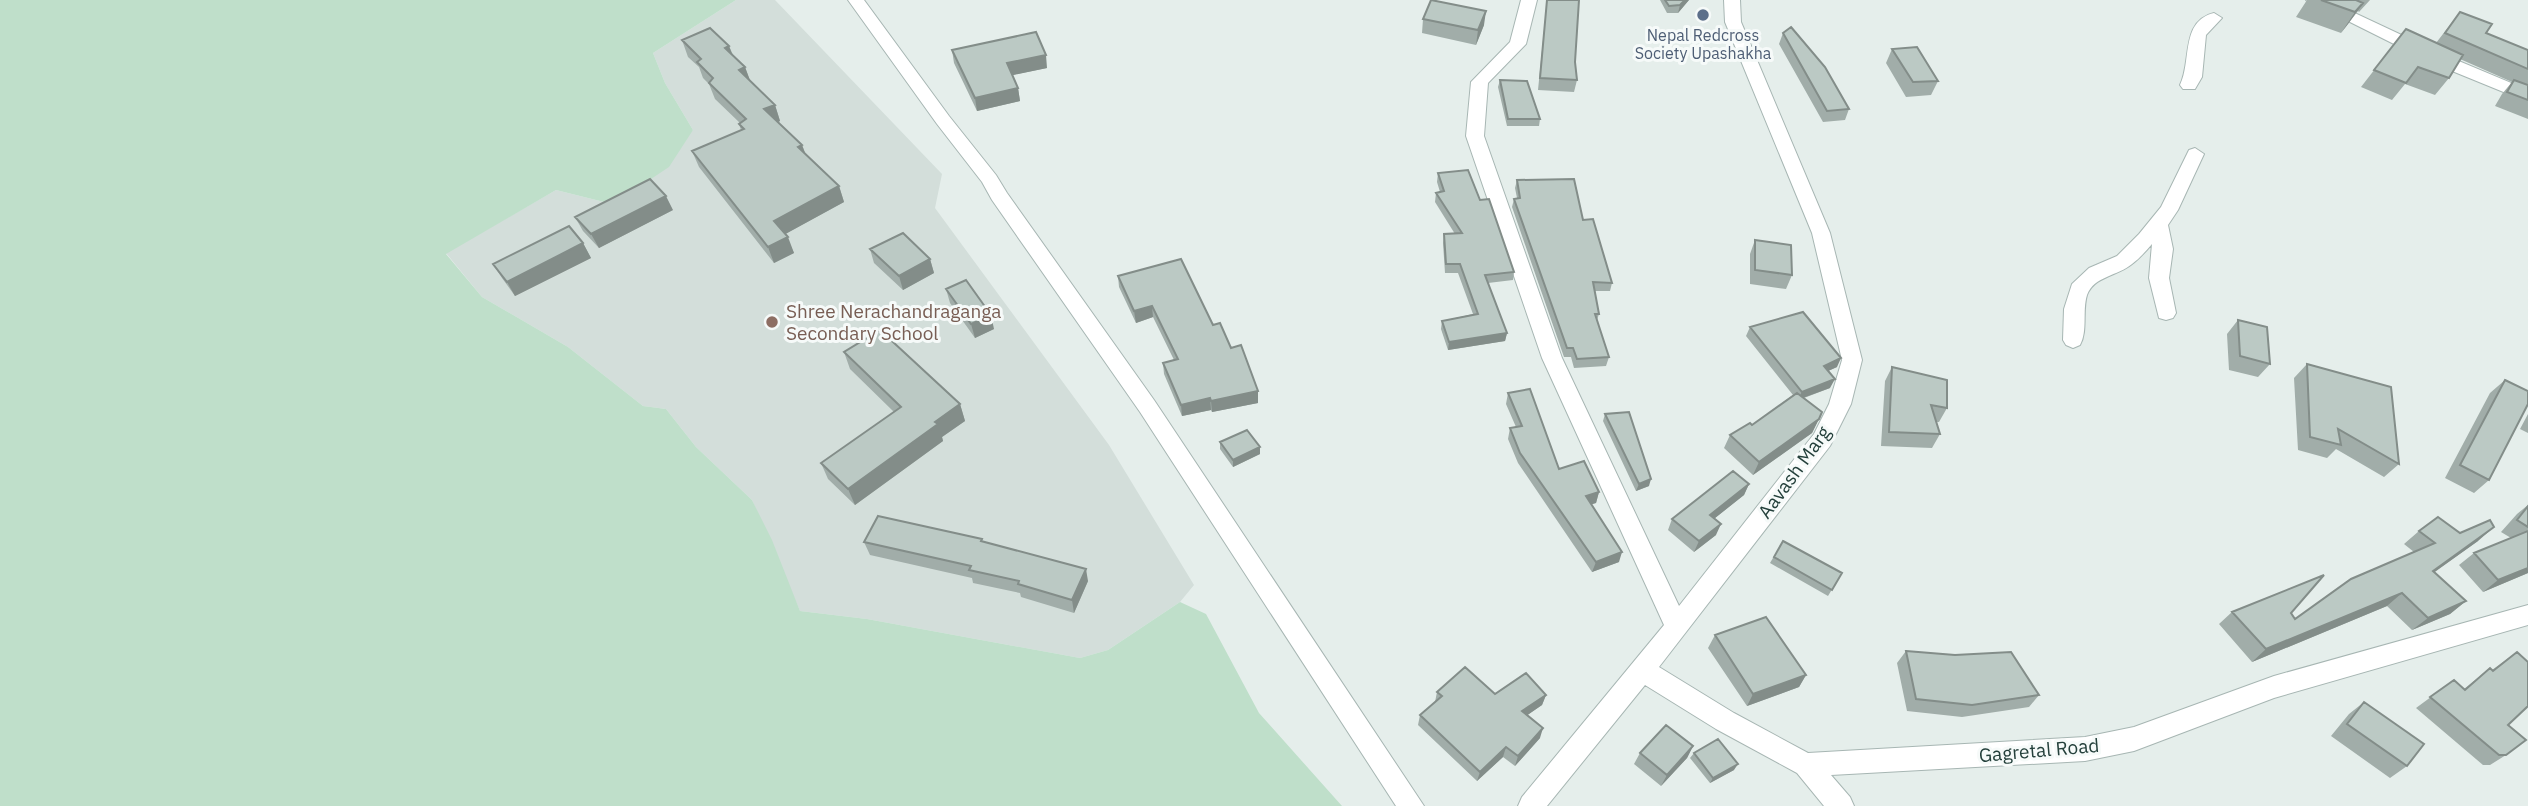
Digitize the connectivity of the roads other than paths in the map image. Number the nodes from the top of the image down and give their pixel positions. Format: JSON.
{"nodes":[{"id":1,"x":856,"y":0,"type":"edge"},
{"id":2,"x":1530,"y":0,"type":"edge"},
{"id":3,"x":1732,"y":0,"type":"edge"},
{"id":4,"x":2314,"y":0,"type":"edge"},
{"id":5,"x":2214,"y":18,"type":"dead end"},
{"id":6,"x":2189,"y":85,"type":"dead end"},
{"id":7,"x":2528,"y":96,"type":"edge"},
{"id":8,"x":2194,"y":154,"type":"dead end"},
{"id":9,"x":2158,"y":224,"type":"junction"},
{"id":10,"x":2166,"y":313,"type":"dead end"},
{"id":11,"x":2073,"y":340,"type":"dead end"},
{"id":12,"x":2528,"y":615,"type":"edge"},
{"id":13,"x":1677,"y":627,"type":"junction"},
{"id":14,"x":1641,"y":669,"type":"junction"},
{"id":15,"x":1806,"y":765,"type":"junction"},
{"id":16,"x":1411,"y":806,"type":"edge"},
{"id":17,"x":1531,"y":806,"type":"edge"},
{"id":18,"x":1842,"y":806,"type":"edge"}],
"edges":[{"from":1,"to":16,"type":"street"},
{"from":2,"to":13,"type":"street"},
{"from":3,"to":13,"type":"street","name":"Aavash Marg"},
{"from":4,"to":7,"type":"street"},
{"from":5,"to":6,"type":"street"},
{"from":8,"to":9,"type":"street"},
{"from":9,"to":10,"type":"street"},
{"from":9,"to":11,"type":"street"},
{"from":12,"to":15,"type":"street","name":"Gagretal Road"},
{"from":13,"to":14,"type":"street","name":"Aavash Marg"},
{"from":14,"to":15,"type":"street"},
{"from":14,"to":17,"type":"street","name":"Aavash Marg"},
{"from":15,"to":18,"type":"street"}]}
